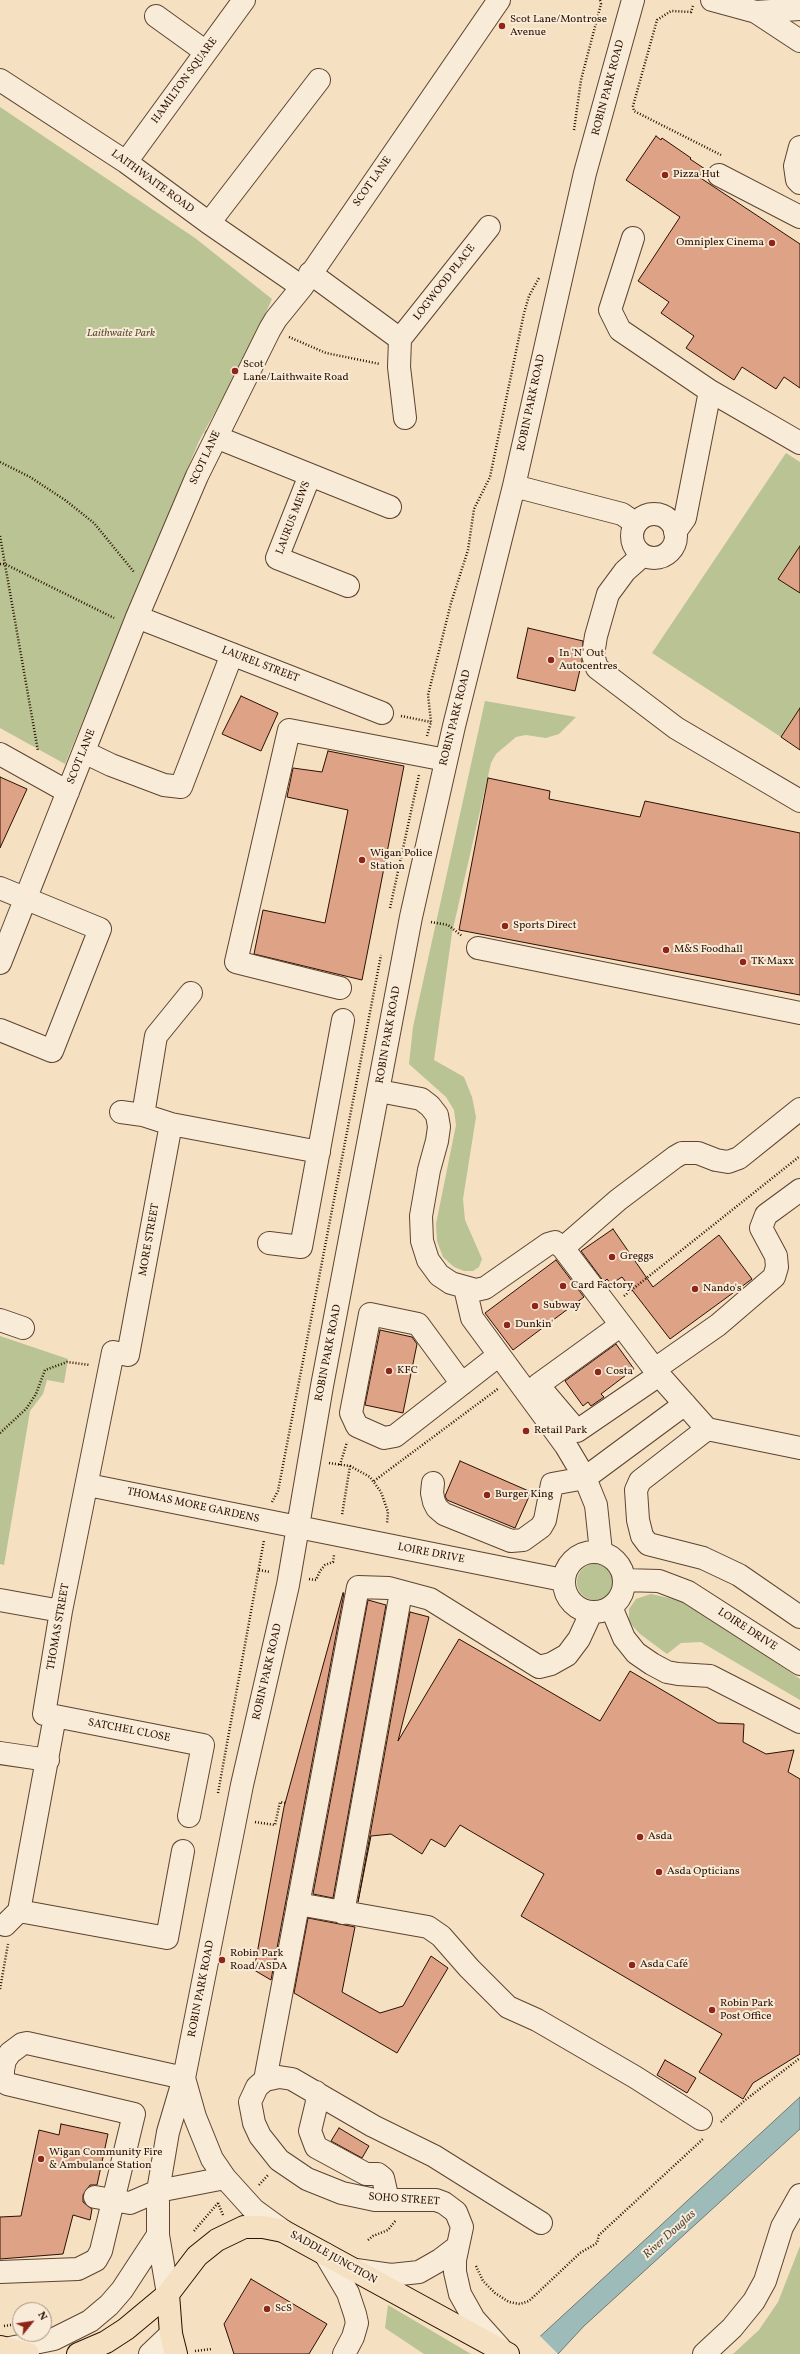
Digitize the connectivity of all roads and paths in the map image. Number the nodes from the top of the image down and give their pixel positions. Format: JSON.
{"nodes":[{"id":1,"x":244,"y":0,"type":"edge"},
{"id":2,"x":499,"y":0,"type":"edge"},
{"id":3,"x":600,"y":0,"type":"edge"},
{"id":4,"x":633,"y":0,"type":"edge"},
{"id":5,"x":712,"y":0,"type":"edge"},
{"id":6,"x":800,"y":9,"type":"edge"},
{"id":7,"x":691,"y":12,"type":"dead end"},
{"id":8,"x":756,"y":12,"type":"junction"},
{"id":9,"x":156,"y":16,"type":"dead end"},
{"id":10,"x":596,"y":20,"type":"dead end"},
{"id":11,"x":800,"y":20,"type":"edge"},
{"id":12,"x":800,"y":38,"type":"edge"},
{"id":13,"x":800,"y":42,"type":"edge"},
{"id":14,"x":206,"y":52,"type":"junction"},
{"id":15,"x":0,"y":80,"type":"edge"},
{"id":16,"x":319,"y":80,"type":"dead end"},
{"id":17,"x":800,"y":147,"type":"edge"},
{"id":18,"x":126,"y":162,"type":"junction"},
{"id":19,"x":722,"y":166,"type":"joint"},
{"id":20,"x":800,"y":183,"type":"edge"},
{"id":21,"x":800,"y":217,"type":"edge"},
{"id":22,"x":209,"y":223,"type":"junction"},
{"id":23,"x":489,"y":226,"type":"dead end"},
{"id":24,"x":634,"y":238,"type":"dead end"},
{"id":25,"x":306,"y":280,"type":"junction"},
{"id":26,"x":270,"y":330,"type":"junction"},
{"id":27,"x":400,"y":339,"type":"junction"},
{"id":28,"x":399,"y":367,"type":"junction"},
{"id":29,"x":710,"y":391,"type":"junction"},
{"id":30,"x":405,"y":418,"type":"dead end"},
{"id":31,"x":216,"y":437,"type":"junction"},
{"id":32,"x":800,"y":443,"type":"edge"},
{"id":33,"x":0,"y":462,"type":"edge"},
{"id":34,"x":310,"y":475,"type":"junction"},
{"id":35,"x":514,"y":486,"type":"junction"},
{"id":36,"x":390,"y":507,"type":"dead end"},
{"id":37,"x":635,"y":523,"type":"junction"},
{"id":38,"x":676,"y":532,"type":"junction"},
{"id":39,"x":0,"y":536,"type":"edge"},
{"id":40,"x":642,"y":556,"type":"junction"},
{"id":41,"x":0,"y":564,"type":"edge"},
{"id":42,"x":5,"y":564,"type":"junction"},
{"id":43,"x":348,"y":586,"type":"dead end"},
{"id":44,"x":149,"y":590,"type":"junction"},
{"id":45,"x":135,"y":622,"type":"junction"},
{"id":46,"x":232,"y":654,"type":"junction"},
{"id":47,"x":382,"y":713,"type":"joint"},
{"id":48,"x":431,"y":722,"type":"dead end"},
{"id":49,"x":84,"y":752,"type":"junction"},
{"id":50,"x":0,"y":754,"type":"edge"},
{"id":51,"x":39,"y":758,"type":"dead end"},
{"id":52,"x":446,"y":760,"type":"junction"},
{"id":53,"x":68,"y":792,"type":"junction"},
{"id":54,"x":800,"y":801,"type":"edge"},
{"id":55,"x":0,"y":888,"type":"edge"},
{"id":56,"x":25,"y":900,"type":"junction"},
{"id":57,"x":411,"y":917,"type":"junction"},
{"id":58,"x":478,"y":948,"type":"joint"},
{"id":59,"x":0,"y":963,"type":"edge"},
{"id":60,"x":340,"y":988,"type":"dead end"},
{"id":61,"x":192,"y":992,"type":"dead end"},
{"id":62,"x":800,"y":1013,"type":"edge"},
{"id":63,"x":343,"y":1020,"type":"dead end"},
{"id":64,"x":0,"y":1030,"type":"edge"},
{"id":65,"x":379,"y":1091,"type":"junction"},
{"id":66,"x":800,"y":1109,"type":"edge"},
{"id":67,"x":121,"y":1112,"type":"dead end"},
{"id":68,"x":143,"y":1115,"type":"junction"},
{"id":69,"x":171,"y":1124,"type":"junction"},
{"id":70,"x":319,"y":1152,"type":"junction"},
{"id":71,"x":800,"y":1156,"type":"edge"},
{"id":72,"x":800,"y":1190,"type":"edge"},
{"id":73,"x":269,"y":1243,"type":"dead end"},
{"id":74,"x":562,"y":1248,"type":"junction"},
{"id":75,"x":465,"y":1288,"type":"junction"},
{"id":76,"x":615,"y":1317,"type":"junction"},
{"id":77,"x":0,"y":1320,"type":"edge"},
{"id":78,"x":23,"y":1328,"type":"dead end"},
{"id":79,"x":128,"y":1355,"type":"joint"},
{"id":80,"x":499,"y":1355,"type":"junction"},
{"id":81,"x":110,"y":1367,"type":"junction"},
{"id":82,"x":657,"y":1372,"type":"junction"},
{"id":83,"x":515,"y":1377,"type":"junction"},
{"id":84,"x":462,"y":1384,"type":"junction"},
{"id":85,"x":686,"y":1404,"type":"junction"},
{"id":86,"x":707,"y":1429,"type":"junction"},
{"id":87,"x":0,"y":1433,"type":"edge"},
{"id":88,"x":800,"y":1448,"type":"edge"},
{"id":89,"x":331,"y":1463,"type":"dead end"},
{"id":90,"x":350,"y":1466,"type":"junction"},
{"id":91,"x":585,"y":1478,"type":"junction"},
{"id":92,"x":374,"y":1481,"type":"junction"},
{"id":93,"x":433,"y":1483,"type":"dead end"},
{"id":94,"x":88,"y":1485,"type":"junction"},
{"id":95,"x":344,"y":1507,"type":"dead end"},
{"id":96,"x":388,"y":1522,"type":"dead end"},
{"id":97,"x":298,"y":1527,"type":"junction"},
{"id":98,"x":601,"y":1552,"type":"junction"},
{"id":99,"x":333,"y":1562,"type":"dead end"},
{"id":100,"x":316,"y":1580,"type":"dead end"},
{"id":101,"x":563,"y":1580,"type":"junction"},
{"id":102,"x":624,"y":1580,"type":"junction"},
{"id":103,"x":401,"y":1592,"type":"junction"},
{"id":104,"x":0,"y":1600,"type":"edge"},
{"id":105,"x":601,"y":1610,"type":"junction"},
{"id":106,"x":62,"y":1611,"type":"junction"},
{"id":107,"x":800,"y":1617,"type":"edge"},
{"id":108,"x":800,"y":1664,"type":"edge"},
{"id":109,"x":55,"y":1716,"type":"junction"},
{"id":110,"x":800,"y":1722,"type":"edge"},
{"id":111,"x":0,"y":1753,"type":"edge"},
{"id":112,"x":48,"y":1760,"type":"junction"},
{"id":113,"x":285,"y":1803,"type":"dead end"},
{"id":114,"x":189,"y":1816,"type":"dead end"},
{"id":115,"x":256,"y":1821,"type":"dead end"},
{"id":116,"x":183,"y":1851,"type":"dead end"},
{"id":117,"x":298,"y":1904,"type":"junction"},
{"id":118,"x":343,"y":1914,"type":"junction"},
{"id":119,"x":12,"y":1918,"type":"junction"},
{"id":120,"x":0,"y":1989,"type":"edge"},
{"id":121,"x":800,"y":2058,"type":"edge"},
{"id":122,"x":184,"y":2078,"type":"junction"},
{"id":123,"x":265,"y":2080,"type":"junction"},
{"id":124,"x":316,"y":2092,"type":"junction"},
{"id":125,"x":709,"y":2126,"type":"junction"},
{"id":126,"x":224,"y":2178,"type":"junction"},
{"id":127,"x":158,"y":2191,"type":"junction"},
{"id":128,"x":800,"y":2195,"type":"edge"},
{"id":129,"x":104,"y":2199,"type":"junction"},
{"id":130,"x":394,"y":2207,"type":"junction"},
{"id":131,"x":541,"y":2223,"type":"dead end"},
{"id":132,"x":283,"y":2231,"type":"junction"},
{"id":133,"x":158,"y":2235,"type":"junction"},
{"id":134,"x":368,"y":2240,"type":"dead end"},
{"id":135,"x":325,"y":2254,"type":"junction"},
{"id":136,"x":465,"y":2254,"type":"junction"},
{"id":137,"x":354,"y":2270,"type":"junction"},
{"id":138,"x":0,"y":2272,"type":"edge"},
{"id":139,"x":168,"y":2294,"type":"junction"},
{"id":140,"x":12,"y":2324,"type":"edge"},
{"id":141,"x":0,"y":2326,"type":"edge"},
{"id":142,"x":178,"y":2347,"type":"edge"},
{"id":143,"x":212,"y":2348,"type":"dead end"},
{"id":144,"x":13,"y":2350,"type":"edge"},
{"id":145,"x":505,"y":2352,"type":"edge"},
{"id":146,"x":78,"y":2354,"type":"edge"},
{"id":147,"x":150,"y":2354,"type":"edge"},
{"id":148,"x":344,"y":2354,"type":"edge"},
{"id":149,"x":704,"y":2354,"type":"edge"}],
"edges":[{"from":1,"to":14,"type":"street","name":"HAMILTON SQUARE"},
{"from":2,"to":25,"type":"street","name":"SCOT LANE"},
{"from":3,"to":10,"type":"path"},
{"from":4,"to":35,"type":"street","name":"ROBIN PARK ROAD"},
{"from":5,"to":8,"type":"street"},
{"from":6,"to":8,"type":"street"},
{"from":7,"to":19,"type":"path"},
{"from":8,"to":13,"type":"street"},
{"from":9,"to":14,"type":"street"},
{"from":11,"to":12,"type":"street"},
{"from":14,"to":18,"type":"street","name":"HAMILTON SQUARE"},
{"from":15,"to":18,"type":"street","name":"LAITHWAITE ROAD"},
{"from":16,"to":22,"type":"street"},
{"from":17,"to":20,"type":"street"},
{"from":18,"to":22,"type":"street","name":"LAITHWAITE ROAD"},
{"from":19,"to":21,"type":"street"},
{"from":22,"to":25,"type":"street","name":"LAITHWAITE ROAD"},
{"from":23,"to":27,"type":"street","name":"LOGWOOD PLACE"},
{"from":24,"to":29,"type":"street"},
{"from":25,"to":26,"type":"street","name":"SCOT LANE"},
{"from":25,"to":27,"type":"street"},
{"from":26,"to":28,"type":"path"},
{"from":26,"to":31,"type":"street","name":"SCOT LANE"},
{"from":27,"to":28,"type":"street"},
{"from":28,"to":30,"type":"street"},
{"from":29,"to":32,"type":"street"},
{"from":29,"to":38,"type":"street"},
{"from":31,"to":34,"type":"street","name":"LAURUS MEWS"},
{"from":31,"to":44,"type":"street","name":"SCOT LANE"},
{"from":33,"to":44,"type":"path"},
{"from":34,"to":36,"type":"street","name":"LAURUS MEWS"},
{"from":34,"to":43,"type":"street","name":"LAURUS MEWS"},
{"from":35,"to":37,"type":"street"},
{"from":35,"to":52,"type":"street","name":"ROBIN PARK ROAD"},
{"from":37,"to":38,"type":"street"},
{"from":37,"to":40,"type":"street"},
{"from":38,"to":40,"type":"street"},
{"from":39,"to":42,"type":"path"},
{"from":40,"to":54,"type":"street"},
{"from":41,"to":42,"type":"path"},
{"from":42,"to":45,"type":"path"},
{"from":42,"to":51,"type":"path"},
{"from":44,"to":45,"type":"street","name":"SCOT LANE"},
{"from":45,"to":46,"type":"street","name":"LAUREL STREET"},
{"from":45,"to":49,"type":"street","name":"SCOT LANE"},
{"from":46,"to":47,"type":"street","name":"LAUREL STREET"},
{"from":46,"to":49,"type":"street"},
{"from":47,"to":48,"type":"path"},
{"from":49,"to":53,"type":"street","name":"SCOT LANE"},
{"from":50,"to":53,"type":"street"},
{"from":52,"to":57,"type":"street","name":"ROBIN PARK ROAD"},
{"from":52,"to":60,"type":"street"},
{"from":53,"to":56,"type":"street","name":"SCOT LANE"},
{"from":55,"to":56,"type":"street"},
{"from":56,"to":59,"type":"street","name":"SCOT LANE"},
{"from":56,"to":64,"type":"street"},
{"from":57,"to":58,"type":"path"},
{"from":57,"to":65,"type":"street","name":"ROBIN PARK ROAD"},
{"from":58,"to":62,"type":"street"},
{"from":61,"to":68,"type":"street"},
{"from":63,"to":70,"type":"street"},
{"from":65,"to":75,"type":"street"},
{"from":65,"to":97,"type":"street","name":"ROBIN PARK ROAD"},
{"from":66,"to":74,"type":"street"},
{"from":67,"to":68,"type":"street"},
{"from":68,"to":69,"type":"street"},
{"from":69,"to":70,"type":"street"},
{"from":69,"to":79,"type":"street","name":"MORE STREET"},
{"from":70,"to":73,"type":"street"},
{"from":71,"to":76,"type":"path"},
{"from":72,"to":82,"type":"street"},
{"from":74,"to":75,"type":"street"},
{"from":74,"to":76,"type":"street"},
{"from":75,"to":80,"type":"street"},
{"from":76,"to":82,"type":"street"},
{"from":76,"to":82,"type":"street"},
{"from":77,"to":78,"type":"street"},
{"from":79,"to":81,"type":"street","name":"THOMAS STREET"},
{"from":80,"to":83,"type":"street"},
{"from":80,"to":84,"type":"street"},
{"from":81,"to":87,"type":"path"},
{"from":81,"to":94,"type":"street","name":"THOMAS STREET"},
{"from":82,"to":85,"type":"street"},
{"from":83,"to":91,"type":"street"},
{"from":83,"to":92,"type":"path"},
{"from":84,"to":84,"type":"street"},
{"from":85,"to":86,"type":"street"},
{"from":85,"to":91,"type":"street"},
{"from":86,"to":88,"type":"street"},
{"from":86,"to":107,"type":"street"},
{"from":89,"to":90,"type":"path"},
{"from":90,"to":92,"type":"path"},
{"from":90,"to":95,"type":"path"},
{"from":91,"to":93,"type":"street"},
{"from":91,"to":98,"type":"street"},
{"from":92,"to":96,"type":"path"},
{"from":94,"to":97,"type":"street","name":"THOMAS MORE GARDENS"},
{"from":94,"to":106,"type":"street","name":"THOMAS STREET"},
{"from":97,"to":101,"type":"street","name":"LOIRE DRIVE"},
{"from":97,"to":122,"type":"street","name":"ROBIN PARK ROAD"},
{"from":98,"to":101,"type":"street"},
{"from":98,"to":102,"type":"street"},
{"from":99,"to":100,"type":"path"},
{"from":101,"to":105,"type":"street"},
{"from":102,"to":105,"type":"street"},
{"from":102,"to":108,"type":"street","name":"LOIRE DRIVE"},
{"from":103,"to":105,"type":"street"},
{"from":103,"to":117,"type":"street"},
{"from":103,"to":118,"type":"street"},
{"from":104,"to":106,"type":"street"},
{"from":105,"to":110,"type":"street"},
{"from":106,"to":109,"type":"street","name":"THOMAS STREET"},
{"from":109,"to":112,"type":"street"},
{"from":109,"to":114,"type":"street","name":"SATCHEL CLOSE"},
{"from":111,"to":112,"type":"street"},
{"from":112,"to":119,"type":"street"},
{"from":113,"to":115,"type":"path"},
{"from":116,"to":119,"type":"street"},
{"from":117,"to":118,"type":"street"},
{"from":117,"to":123,"type":"street"},
{"from":118,"to":125,"type":"street"},
{"from":119,"to":120,"type":"path"},
{"from":121,"to":125,"type":"path"},
{"from":122,"to":126,"type":"street","name":"ROBIN PARK ROAD"},
{"from":122,"to":127,"type":"street","name":"ROBIN PARK ROAD"},
{"from":122,"to":129,"type":"street"},
{"from":123,"to":124,"type":"street"},
{"from":123,"to":130,"type":"street","name":"SOHO STREET"},
{"from":124,"to":130,"type":"street"},
{"from":124,"to":131,"type":"street"},
{"from":125,"to":136,"type":"path"},
{"from":126,"to":127,"type":"street"},
{"from":126,"to":132,"type":"street","name":"ROBIN PARK ROAD"},
{"from":127,"to":129,"type":"street"},
{"from":127,"to":133,"type":"street","name":"ROBIN PARK ROAD"},
{"from":128,"to":149,"type":"street"},
{"from":129,"to":138,"type":"street"},
{"from":130,"to":134,"type":"path"},
{"from":130,"to":136,"type":"street","name":"SOHO STREET"},
{"from":132,"to":135,"type":"highway","name":"SADDLE JUNCTION"},
{"from":132,"to":139,"type":"highway","name":"SADDLE JUNCTION"},
{"from":133,"to":139,"type":"street","name":"ROBIN PARK ROAD"},
{"from":133,"to":144,"type":"street"},
{"from":135,"to":137,"type":"highway","name":"SADDLE JUNCTION"},
{"from":135,"to":148,"type":"street"},
{"from":136,"to":137,"type":"street"},
{"from":136,"to":145,"type":"street","name":"SOHO STREET"},
{"from":137,"to":145,"type":"highway","name":"SADDLE JUNCTION"},
{"from":139,"to":142,"type":"highway"},
{"from":139,"to":146,"type":"highway","name":"SADDLE JUNCTION"},
{"from":140,"to":141,"type":"path"},
{"from":142,"to":143,"type":"path"},
{"from":142,"to":147,"type":"street"}]}
